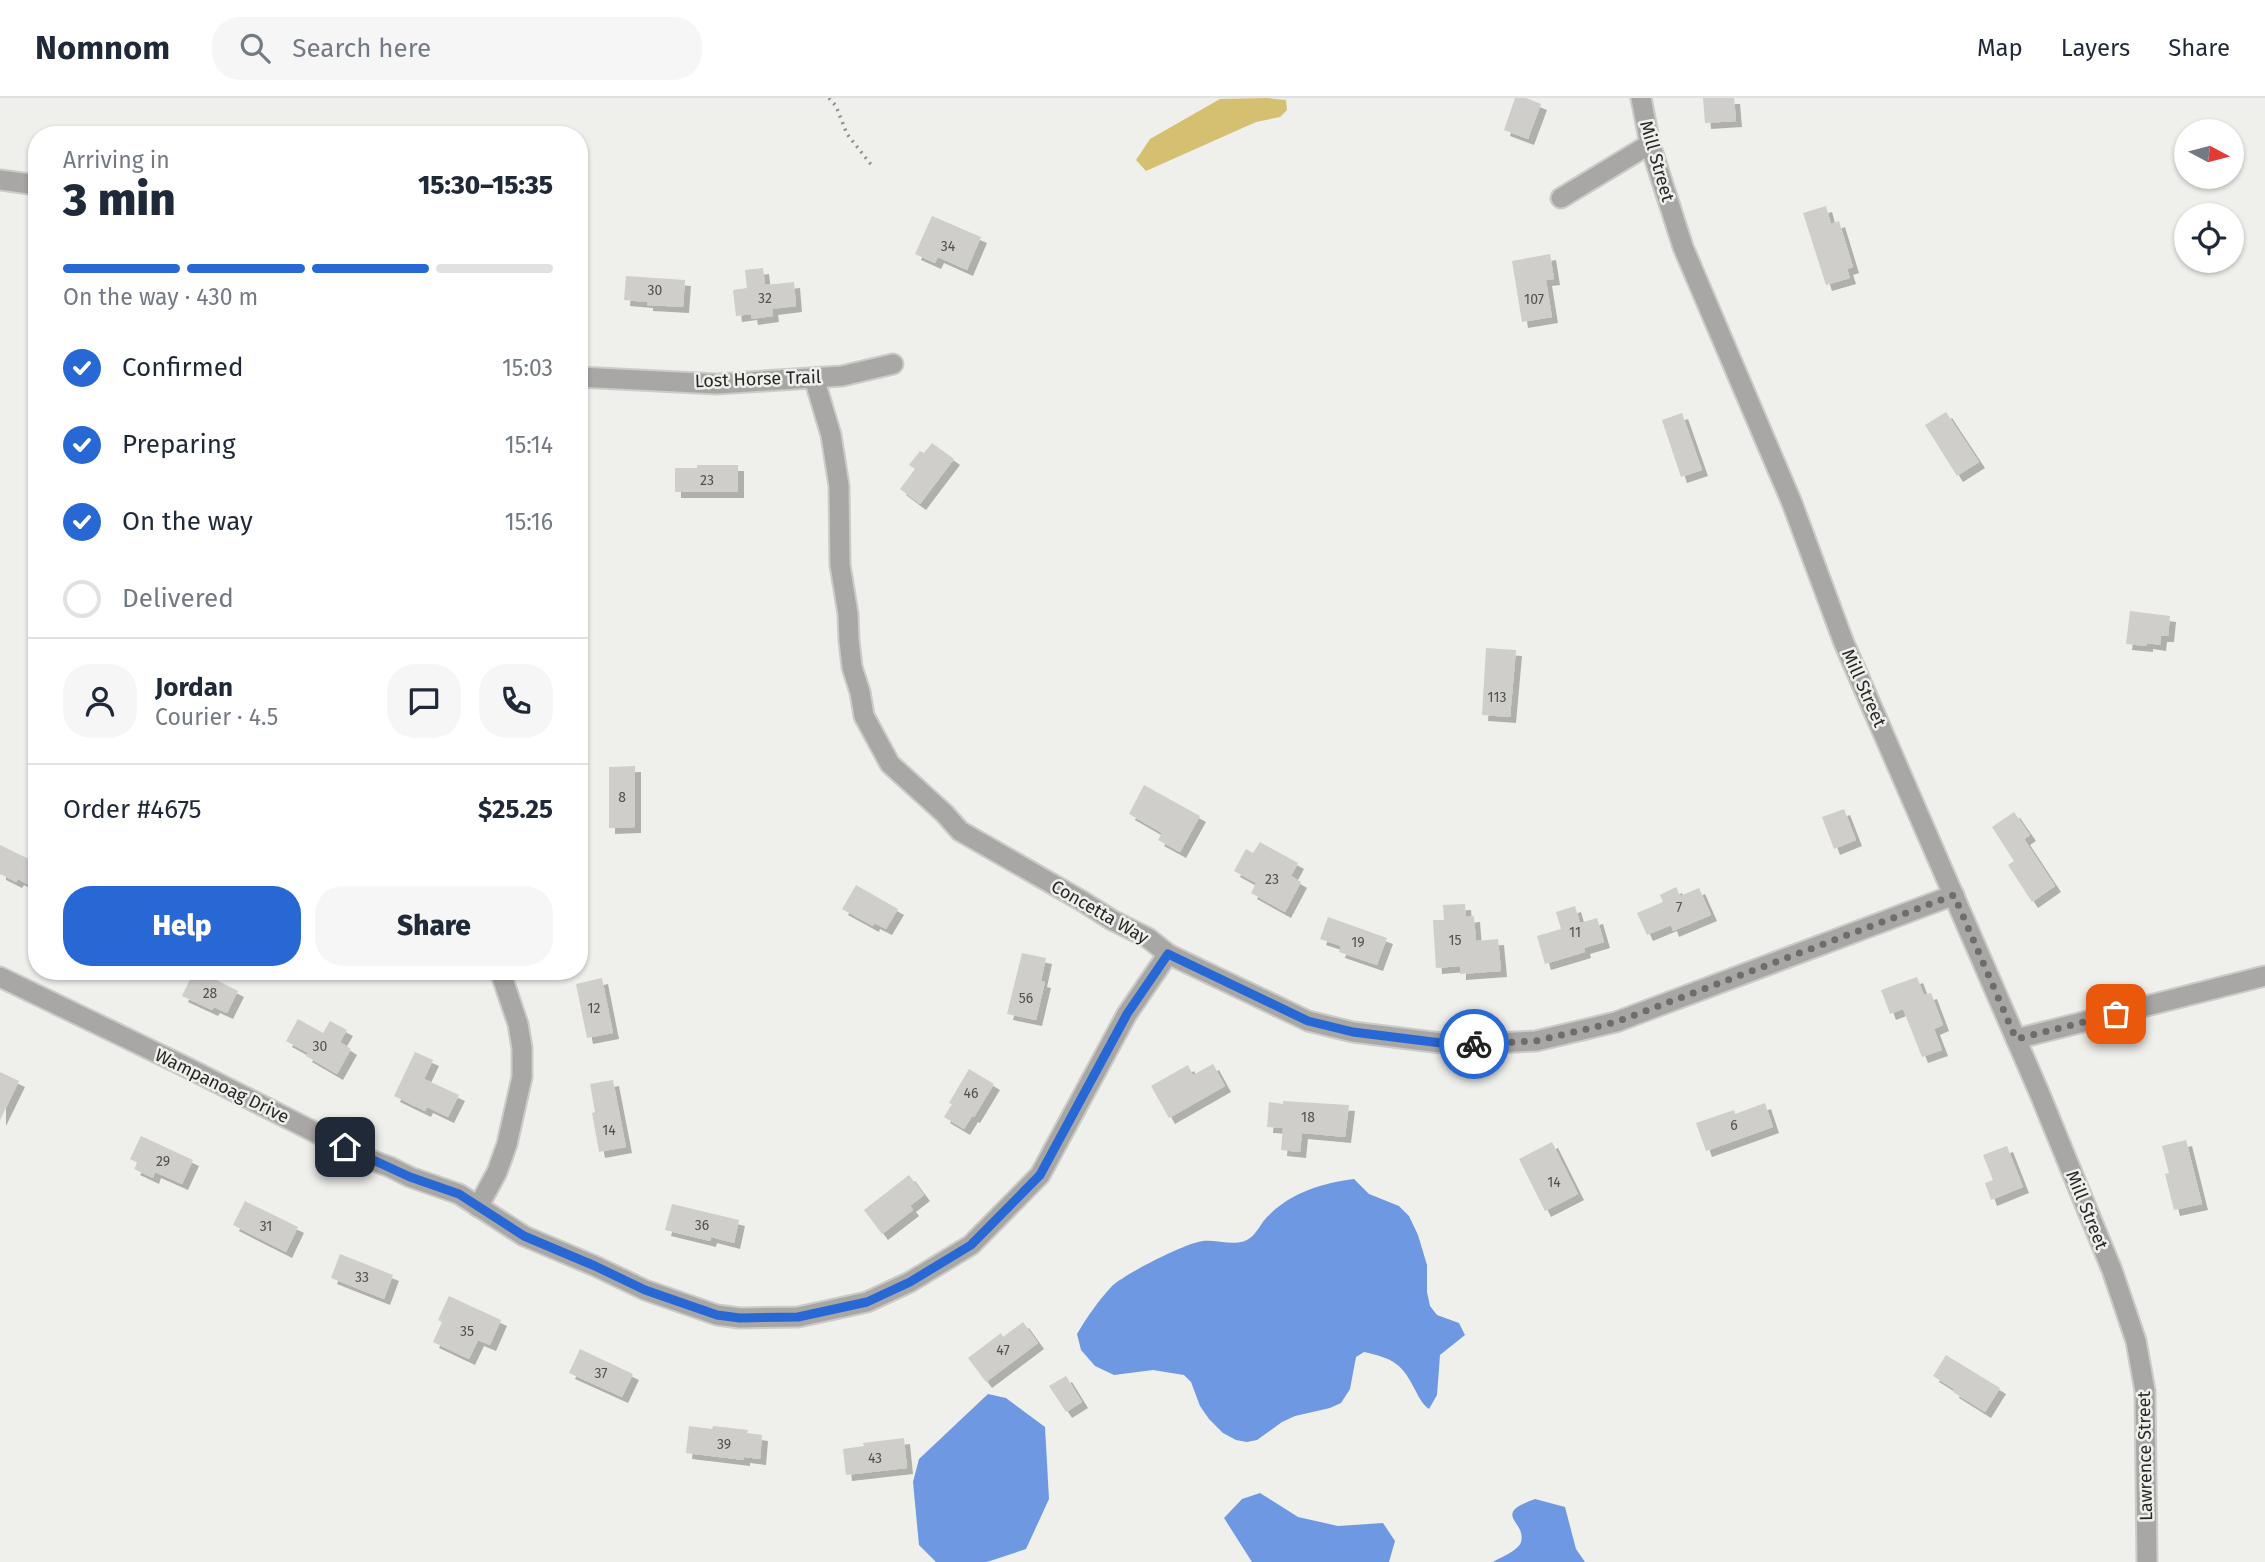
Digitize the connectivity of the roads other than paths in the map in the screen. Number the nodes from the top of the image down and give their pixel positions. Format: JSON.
{"nodes":[{"id":1,"x":1640,"y":98,"type":"edge"},
{"id":2,"x":1650,"y":144,"type":"junction"},
{"id":3,"x":0,"y":180,"type":"edge"},
{"id":4,"x":28,"y":184,"type":"edge"},
{"id":5,"x":1561,"y":198,"type":"dead end"},
{"id":6,"x":893,"y":364,"type":"dead end"},
{"id":7,"x":588,"y":377,"type":"edge"},
{"id":8,"x":814,"y":378,"type":"junction"},
{"id":9,"x":1954,"y":895,"type":"junction"},
{"id":10,"x":1168,"y":954,"type":"junction"},
{"id":11,"x":2265,"y":976,"type":"edge"},
{"id":12,"x":0,"y":977,"type":"edge"},
{"id":13,"x":503,"y":980,"type":"edge"},
{"id":14,"x":2016,"y":1039,"type":"junction"},
{"id":15,"x":478,"y":1206,"type":"junction"},
{"id":16,"x":2112,"y":1270,"type":"joint"},
{"id":17,"x":2147,"y":1562,"type":"edge"}],
"edges":[{"from":1,"to":2,"type":"street","name":"Mill Street"},
{"from":2,"to":5,"type":"street"},
{"from":2,"to":9,"type":"street","name":"Mill Street"},
{"from":3,"to":4,"type":"street"},
{"from":6,"to":8,"type":"street","name":"Lost Horse Trail"},
{"from":7,"to":8,"type":"street","name":"Lost Horse Trail"},
{"from":8,"to":10,"type":"street","name":"Concetta Way"},
{"from":9,"to":10,"type":"street","name":"Concetta Way"},
{"from":9,"to":14,"type":"street","name":"Mill Street"},
{"from":10,"to":15,"type":"street","name":"Wampanoag Drive"},
{"from":11,"to":14,"type":"street"},
{"from":12,"to":15,"type":"street","name":"Wampanoag Drive"},
{"from":13,"to":15,"type":"street"},
{"from":14,"to":16,"type":"street","name":"Mill Street"},
{"from":16,"to":17,"type":"street","name":"Lawrence Street"}]}
